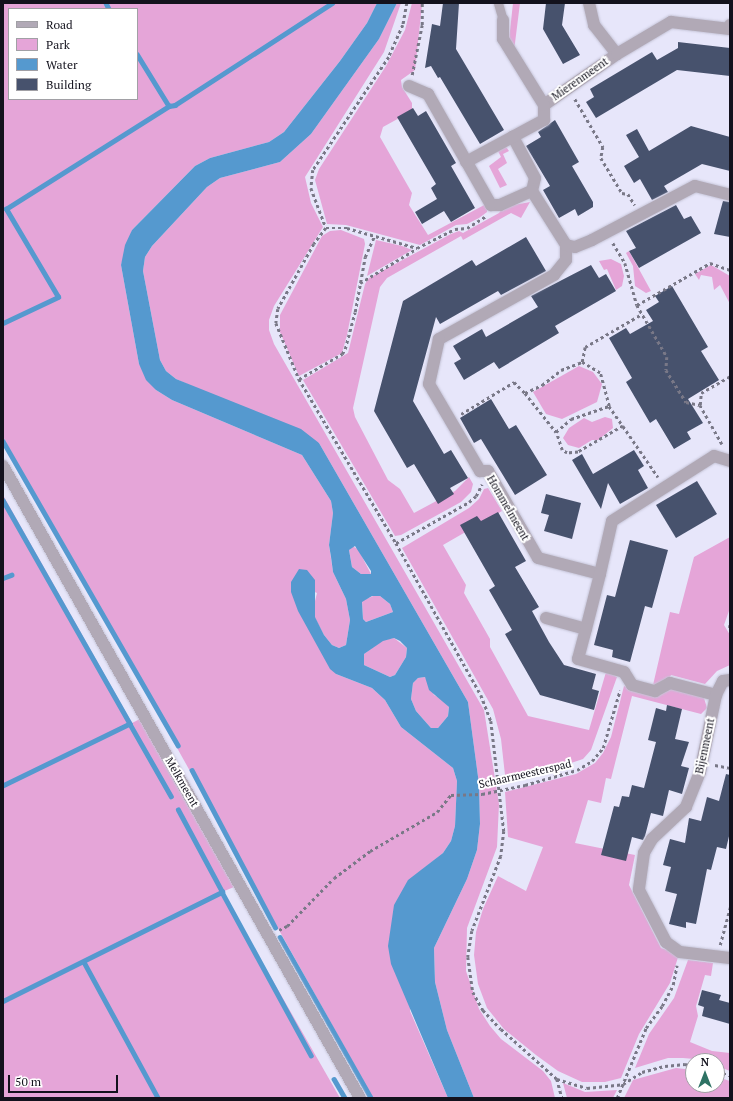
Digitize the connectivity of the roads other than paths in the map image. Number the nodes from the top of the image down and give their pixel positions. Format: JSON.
{"nodes":[{"id":1,"x":498,"y":3,"type":"edge"},
{"id":2,"x":589,"y":3,"type":"edge"},
{"id":3,"x":503,"y":20,"type":"joint"},
{"id":4,"x":730,"y":26,"type":"edge"},
{"id":5,"x":730,"y":29,"type":"edge"},
{"id":6,"x":617,"y":54,"type":"junction"},
{"id":7,"x":409,"y":86,"type":"road end"},
{"id":8,"x":544,"y":105,"type":"junction"},
{"id":9,"x":513,"y":137,"type":"junction"},
{"id":10,"x":466,"y":162,"type":"junction"},
{"id":11,"x":532,"y":191,"type":"junction"},
{"id":12,"x":730,"y":195,"type":"edge"},
{"id":13,"x":566,"y":245,"type":"junction"},
{"id":14,"x":730,"y":461,"type":"edge"},
{"id":15,"x":3,"y":466,"type":"edge"},
{"id":16,"x":600,"y":574,"type":"junction"},
{"id":17,"x":546,"y":618,"type":"dead end"},
{"id":18,"x":586,"y":630,"type":"junction"},
{"id":19,"x":730,"y":680,"type":"edge"},
{"id":20,"x":716,"y":695,"type":"junction"},
{"id":21,"x":730,"y":958,"type":"edge"},
{"id":22,"x":360,"y":1098,"type":"edge"}],
"edges":[{"from":1,"to":3,"type":"street"},
{"from":2,"to":6,"type":"street","name":"Mierenmeent"},
{"from":3,"to":8,"type":"street","name":"Mierenmeent"},
{"from":4,"to":5,"type":"street","name":"Mierenmeent"},
{"from":5,"to":6,"type":"street","name":"Mierenmeent"},
{"from":6,"to":8,"type":"street","name":"Mierenmeent"},
{"from":7,"to":10,"type":"street"},
{"from":8,"to":9,"type":"street","name":"Mierenmeent"},
{"from":9,"to":10,"type":"street","name":"Mierenmeent"},
{"from":9,"to":11,"type":"street"},
{"from":10,"to":11,"type":"street"},
{"from":11,"to":13,"type":"street"},
{"from":12,"to":13,"type":"street"},
{"from":13,"to":16,"type":"street","name":"Hommelmeent"},
{"from":14,"to":16,"type":"street"},
{"from":15,"to":22,"type":"street","name":"Melkmeent"},
{"from":16,"to":18,"type":"street"},
{"from":17,"to":18,"type":"street"},
{"from":18,"to":20,"type":"street"},
{"from":19,"to":20,"type":"street","name":"Bijenmeent"},
{"from":20,"to":21,"type":"street","name":"Bijenmeent"}]}
